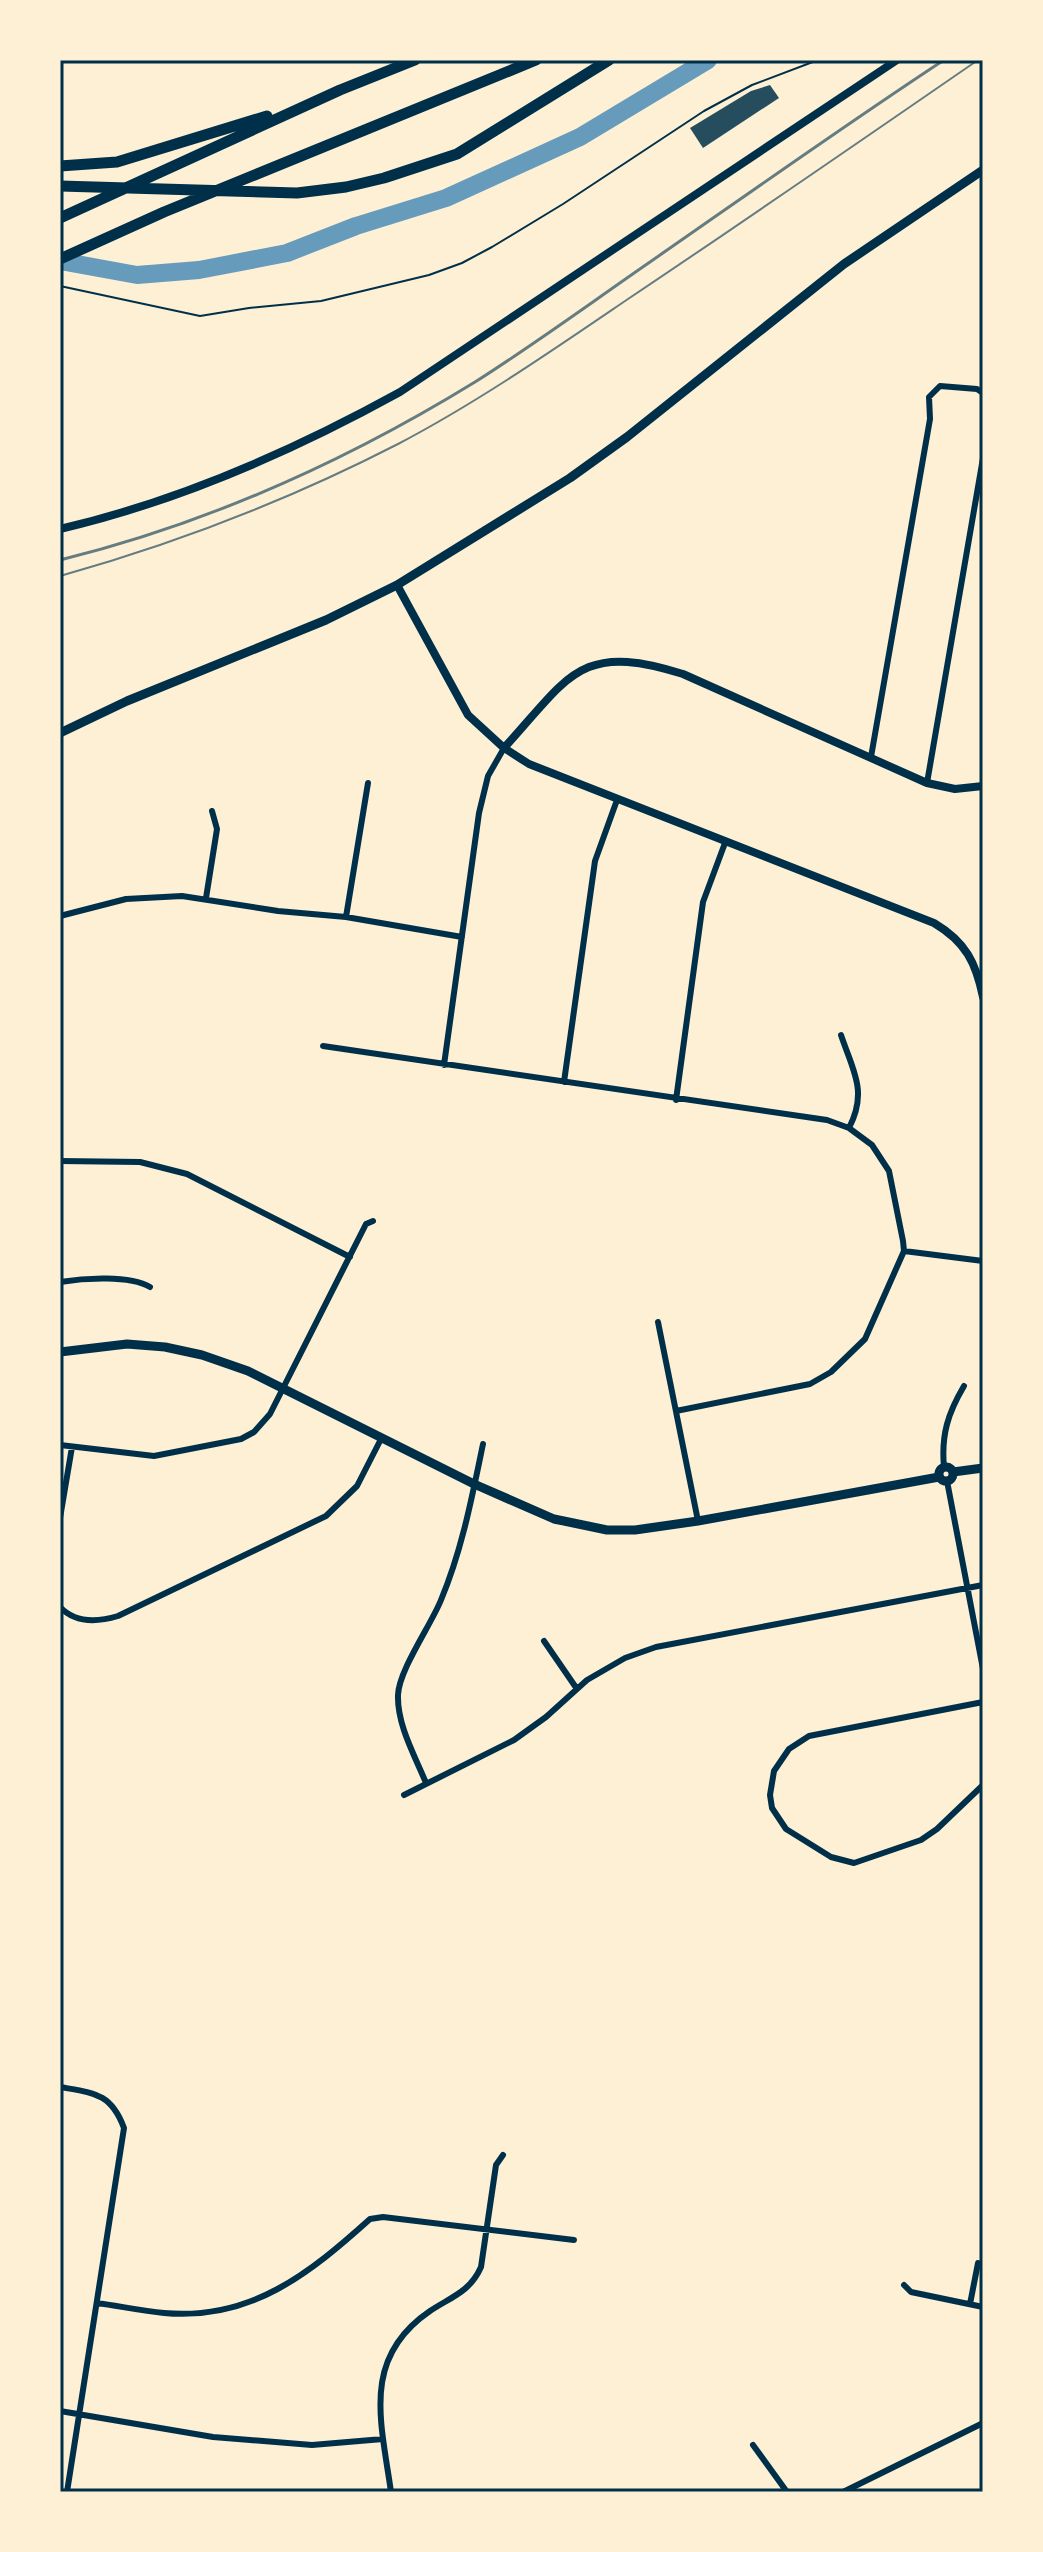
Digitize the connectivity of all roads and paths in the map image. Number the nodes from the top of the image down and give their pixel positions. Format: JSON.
{"nodes":[{"id":1,"x":415,"y":60,"type":"edge"},
{"id":2,"x":536,"y":60,"type":"edge"},
{"id":3,"x":609,"y":60,"type":"edge"},
{"id":4,"x":818,"y":60,"type":"edge"},
{"id":5,"x":897,"y":60,"type":"edge"},
{"id":6,"x":340,"y":90,"type":"junction"},
{"id":7,"x":60,"y":166,"type":"edge"},
{"id":8,"x":983,"y":170,"type":"edge"},
{"id":9,"x":60,"y":186,"type":"edge"},
{"id":10,"x":60,"y":218,"type":"edge"},
{"id":11,"x":60,"y":259,"type":"edge"},
{"id":12,"x":60,"y":286,"type":"edge"},
{"id":13,"x":980,"y":391,"type":"edge"},
{"id":14,"x":983,"y":458,"type":"edge"},
{"id":15,"x":60,"y":529,"type":"edge"},
{"id":16,"x":397,"y":585,"type":"junction"},
{"id":17,"x":60,"y":733,"type":"edge"},
{"id":18,"x":504,"y":748,"type":"junction"},
{"id":19,"x":871,"y":757,"type":"junction"},
{"id":20,"x":368,"y":783,"type":"dead end"},
{"id":21,"x":927,"y":783,"type":"junction"},
{"id":22,"x":983,"y":786,"type":"edge"},
{"id":23,"x":617,"y":800,"type":"junction"},
{"id":24,"x":212,"y":811,"type":"dead end"},
{"id":25,"x":725,"y":843,"type":"junction"},
{"id":26,"x":206,"y":898,"type":"junction"},
{"id":27,"x":60,"y":916,"type":"edge"},
{"id":28,"x":346,"y":917,"type":"junction"},
{"id":29,"x":462,"y":937,"type":"junction"},
{"id":30,"x":983,"y":997,"type":"edge"},
{"id":31,"x":841,"y":1035,"type":"dead end"},
{"id":32,"x":323,"y":1046,"type":"dead end"},
{"id":33,"x":444,"y":1065,"type":"junction"},
{"id":34,"x":564,"y":1082,"type":"junction"},
{"id":35,"x":676,"y":1100,"type":"junction"},
{"id":36,"x":849,"y":1128,"type":"junction"},
{"id":37,"x":60,"y":1161,"type":"edge"},
{"id":38,"x":373,"y":1221,"type":"dead end"},
{"id":39,"x":904,"y":1251,"type":"junction"},
{"id":40,"x":350,"y":1257,"type":"junction"},
{"id":41,"x":983,"y":1261,"type":"edge"},
{"id":42,"x":60,"y":1282,"type":"edge"},
{"id":43,"x":150,"y":1287,"type":"dead end"},
{"id":44,"x":658,"y":1322,"type":"dead end"},
{"id":45,"x":60,"y":1352,"type":"edge"},
{"id":46,"x":964,"y":1386,"type":"dead end"},
{"id":47,"x":283,"y":1389,"type":"junction"},
{"id":48,"x":676,"y":1411,"type":"junction"},
{"id":49,"x":381,"y":1439,"type":"junction"},
{"id":50,"x":483,"y":1444,"type":"dead end"},
{"id":51,"x":60,"y":1445,"type":"edge"},
{"id":52,"x":72,"y":1447,"type":"junction"},
{"id":53,"x":983,"y":1468,"type":"edge"},
{"id":54,"x":946,"y":1474,"type":"junction"},
{"id":55,"x":474,"y":1484,"type":"junction"},
{"id":56,"x":60,"y":1518,"type":"edge"},
{"id":57,"x":698,"y":1521,"type":"junction"},
{"id":58,"x":983,"y":1585,"type":"edge"},
{"id":59,"x":968,"y":1588,"type":"junction"},
{"id":60,"x":60,"y":1607,"type":"edge"},
{"id":61,"x":544,"y":1641,"type":"dead end"},
{"id":62,"x":983,"y":1669,"type":"edge"},
{"id":63,"x":577,"y":1689,"type":"junction"},
{"id":64,"x":983,"y":1702,"type":"edge"},
{"id":65,"x":426,"y":1783,"type":"junction"},
{"id":66,"x":983,"y":1785,"type":"edge"},
{"id":67,"x":404,"y":1795,"type":"dead end"},
{"id":68,"x":60,"y":2087,"type":"edge"},
{"id":69,"x":503,"y":2155,"type":"dead end"},
{"id":70,"x":486,"y":2232,"type":"junction"},
{"id":71,"x":574,"y":2240,"type":"dead end"},
{"id":72,"x":978,"y":2263,"type":"dead end"},
{"id":73,"x":904,"y":2285,"type":"dead end"},
{"id":74,"x":97,"y":2303,"type":"junction"},
{"id":75,"x":970,"y":2304,"type":"junction"},
{"id":76,"x":983,"y":2307,"type":"edge"},
{"id":77,"x":60,"y":2411,"type":"edge"},
{"id":78,"x":79,"y":2414,"type":"junction"},
{"id":79,"x":983,"y":2423,"type":"edge"},
{"id":80,"x":383,"y":2439,"type":"junction"},
{"id":81,"x":753,"y":2445,"type":"dead end"},
{"id":82,"x":67,"y":2492,"type":"edge"},
{"id":83,"x":391,"y":2492,"type":"edge"},
{"id":84,"x":787,"y":2492,"type":"edge"},
{"id":85,"x":843,"y":2492,"type":"edge"}],
"edges":[{"from":1,"to":6,"type":"highway"},
{"from":2,"to":11,"type":"highway"},
{"from":3,"to":9,"type":"highway"},
{"from":4,"to":12,"type":"path"},
{"from":5,"to":15,"type":"street"},
{"from":6,"to":7,"type":"highway"},
{"from":6,"to":10,"type":"highway"},
{"from":8,"to":16,"type":"main road"},
{"from":13,"to":19,"type":"street"},
{"from":14,"to":21,"type":"street"},
{"from":16,"to":17,"type":"main road"},
{"from":16,"to":18,"type":"street"},
{"from":18,"to":19,"type":"street"},
{"from":18,"to":23,"type":"street"},
{"from":18,"to":29,"type":"street"},
{"from":19,"to":21,"type":"street"},
{"from":20,"to":28,"type":"street"},
{"from":21,"to":22,"type":"street"},
{"from":23,"to":25,"type":"street"},
{"from":23,"to":34,"type":"street"},
{"from":24,"to":26,"type":"street"},
{"from":25,"to":30,"type":"street"},
{"from":25,"to":35,"type":"street"},
{"from":26,"to":27,"type":"street"},
{"from":26,"to":28,"type":"street"},
{"from":28,"to":29,"type":"street"},
{"from":29,"to":33,"type":"street"},
{"from":31,"to":36,"type":"street"},
{"from":32,"to":33,"type":"street"},
{"from":33,"to":34,"type":"street"},
{"from":34,"to":35,"type":"street"},
{"from":35,"to":36,"type":"street"},
{"from":36,"to":39,"type":"street"},
{"from":37,"to":40,"type":"street"},
{"from":38,"to":40,"type":"street"},
{"from":39,"to":41,"type":"street"},
{"from":39,"to":48,"type":"street"},
{"from":40,"to":47,"type":"street"},
{"from":42,"to":43,"type":"street"},
{"from":44,"to":48,"type":"street"},
{"from":45,"to":47,"type":"main road"},
{"from":46,"to":54,"type":"street"},
{"from":47,"to":49,"type":"main road"},
{"from":47,"to":52,"type":"street"},
{"from":48,"to":57,"type":"street"},
{"from":49,"to":55,"type":"main road"},
{"from":49,"to":60,"type":"street"},
{"from":50,"to":55,"type":"street"},
{"from":51,"to":52,"type":"street"},
{"from":52,"to":56,"type":"street"},
{"from":53,"to":54,"type":"main road"},
{"from":54,"to":57,"type":"main road"},
{"from":54,"to":59,"type":"street"},
{"from":55,"to":57,"type":"main road"},
{"from":55,"to":65,"type":"street"},
{"from":58,"to":59,"type":"street"},
{"from":59,"to":62,"type":"street"},
{"from":59,"to":63,"type":"street"},
{"from":61,"to":63,"type":"street"},
{"from":63,"to":65,"type":"street"},
{"from":64,"to":66,"type":"street"},
{"from":65,"to":67,"type":"street"},
{"from":68,"to":74,"type":"street"},
{"from":69,"to":70,"type":"street"},
{"from":70,"to":71,"type":"street"},
{"from":70,"to":74,"type":"street"},
{"from":70,"to":80,"type":"street"},
{"from":72,"to":75,"type":"street"},
{"from":73,"to":75,"type":"street"},
{"from":74,"to":78,"type":"street"},
{"from":75,"to":76,"type":"street"},
{"from":77,"to":78,"type":"street"},
{"from":78,"to":80,"type":"street"},
{"from":78,"to":82,"type":"street"},
{"from":79,"to":85,"type":"street"},
{"from":80,"to":83,"type":"street"},
{"from":81,"to":84,"type":"street"}]}
